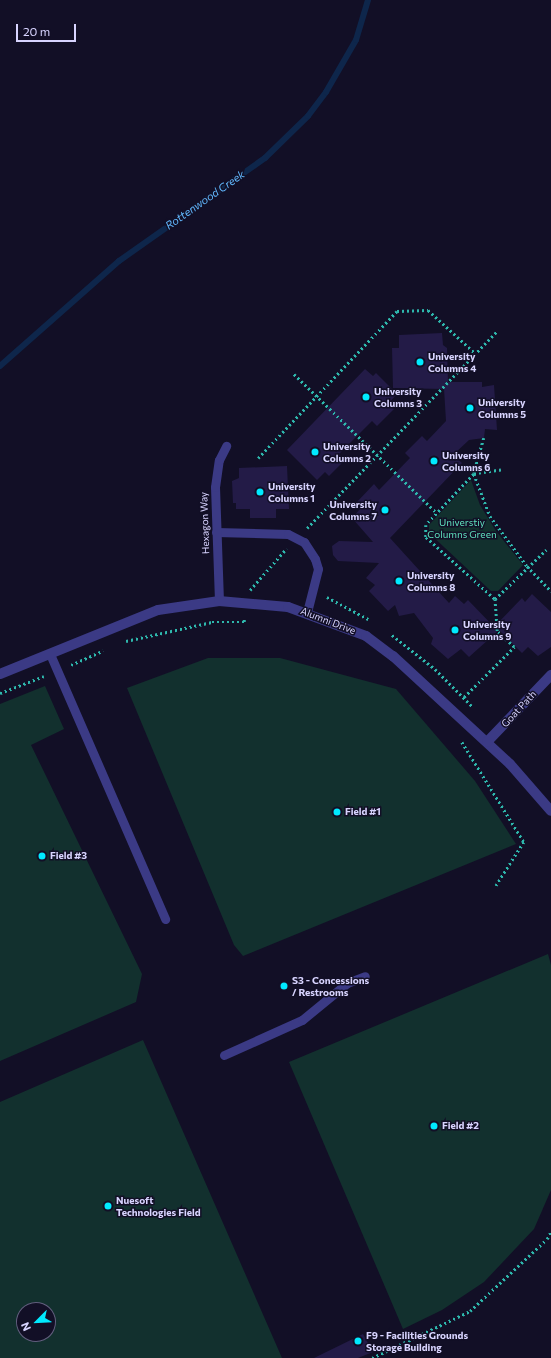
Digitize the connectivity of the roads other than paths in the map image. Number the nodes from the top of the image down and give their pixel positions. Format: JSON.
{"nodes":[{"id":1,"x":226,"y":446,"type":"dead end"},
{"id":2,"x":216,"y":532,"type":"junction"},
{"id":3,"x":219,"y":602,"type":"junction"},
{"id":4,"x":307,"y":612,"type":"junction"},
{"id":5,"x":50,"y":654,"type":"junction"},
{"id":6,"x":0,"y":674,"type":"edge"},
{"id":7,"x":551,"y":675,"type":"edge"},
{"id":8,"x":487,"y":742,"type":"junction"},
{"id":9,"x":551,"y":811,"type":"edge"},
{"id":10,"x":165,"y":919,"type":"dead end"},
{"id":11,"x":365,"y":976,"type":"dead end"},
{"id":12,"x":224,"y":1055,"type":"dead end"}],
"edges":[{"from":1,"to":2,"type":"lane","name":"Hexagon Way"},
{"from":2,"to":3,"type":"lane","name":"Hexagon Way"},
{"from":2,"to":4,"type":"lane"},
{"from":3,"to":4,"type":"street","name":"Alumni Drive"},
{"from":3,"to":5,"type":"street","name":"Alumni Drive"},
{"from":4,"to":8,"type":"street","name":"Alumni Drive"},
{"from":5,"to":6,"type":"street","name":"Alumni Drive"},
{"from":5,"to":10,"type":"lane"},
{"from":7,"to":8,"type":"street","name":"Goat Path"},
{"from":8,"to":9,"type":"street","name":"Alumni Drive"},
{"from":11,"to":12,"type":"lane"}]}
